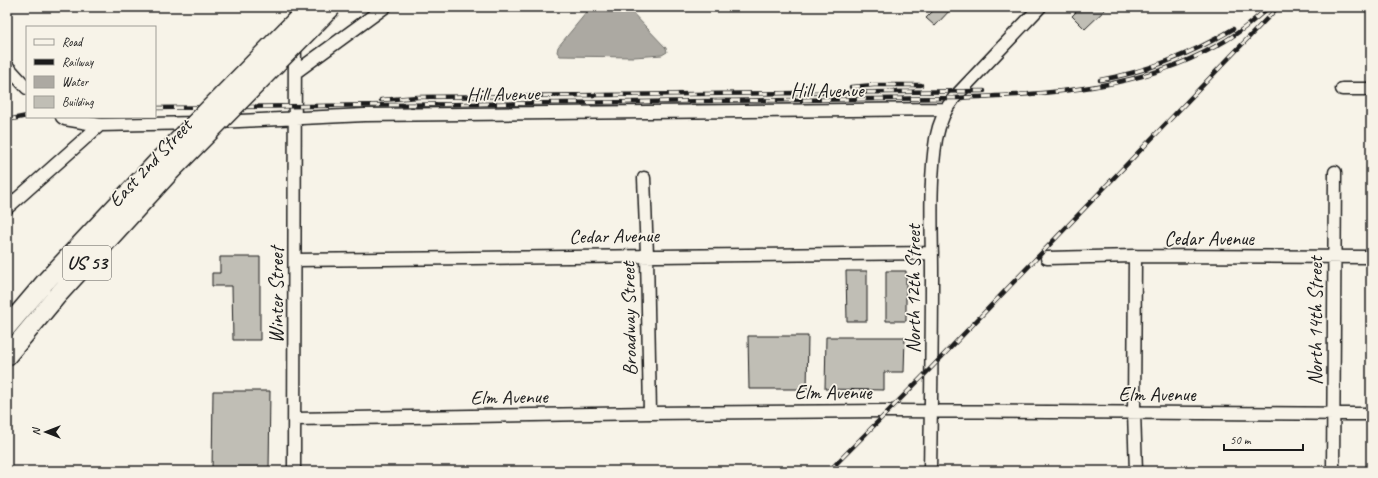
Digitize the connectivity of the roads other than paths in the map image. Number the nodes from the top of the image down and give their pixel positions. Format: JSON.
{"nodes":[{"id":1,"x":295,"y":7,"type":"edge"},
{"id":2,"x":309,"y":7,"type":"edge"},
{"id":3,"x":332,"y":7,"type":"edge"},
{"id":4,"x":385,"y":7,"type":"edge"},
{"id":5,"x":1040,"y":7,"type":"edge"},
{"id":6,"x":7,"y":66,"type":"edge"},
{"id":7,"x":296,"y":72,"type":"junction"},
{"id":8,"x":26,"y":87,"type":"edge"},
{"id":9,"x":1342,"y":89,"type":"dead end"},
{"id":10,"x":1371,"y":89,"type":"edge"},
{"id":11,"x":945,"y":108,"type":"junction"},
{"id":12,"x":64,"y":118,"type":"edge"},
{"id":13,"x":296,"y":118,"type":"junction"},
{"id":14,"x":100,"y":125,"type":"junction"},
{"id":15,"x":166,"y":165,"type":"junction"},
{"id":16,"x":1335,"y":172,"type":"dead end"},
{"id":17,"x":644,"y":178,"type":"dead end"},
{"id":18,"x":7,"y":208,"type":"edge"},
{"id":19,"x":932,"y":253,"type":"junction"},
{"id":20,"x":647,"y":255,"type":"junction"},
{"id":21,"x":1135,"y":256,"type":"junction"},
{"id":22,"x":1334,"y":257,"type":"junction"},
{"id":23,"x":1047,"y":258,"type":"dead end"},
{"id":24,"x":1371,"y":258,"type":"edge"},
{"id":25,"x":295,"y":260,"type":"junction"},
{"id":26,"x":7,"y":327,"type":"edge"},
{"id":27,"x":7,"y":356,"type":"edge"},
{"id":28,"x":931,"y":411,"type":"junction"},
{"id":29,"x":1134,"y":412,"type":"junction"},
{"id":30,"x":650,"y":413,"type":"junction"},
{"id":31,"x":1333,"y":414,"type":"junction"},
{"id":32,"x":1371,"y":414,"type":"edge"},
{"id":33,"x":295,"y":419,"type":"junction"},
{"id":34,"x":294,"y":471,"type":"edge"},
{"id":35,"x":930,"y":471,"type":"edge"},
{"id":36,"x":1136,"y":471,"type":"edge"},
{"id":37,"x":1333,"y":471,"type":"edge"}],
"edges":[{"from":1,"to":7,"type":"street","name":"Winter Street"},
{"from":2,"to":15,"type":"highway","name":"East 2nd Street","number":"US 53","bridge":true},
{"from":3,"to":15,"type":"highway","name":"East 2nd Street","number":"US 53","bridge":true},
{"from":4,"to":7,"type":"street"},
{"from":5,"to":11,"type":"street"},
{"from":6,"to":8,"type":"street"},
{"from":7,"to":13,"type":"street","name":"Winter Street"},
{"from":9,"to":10,"type":"street"},
{"from":11,"to":13,"type":"street","name":"Hill Avenue"},
{"from":11,"to":19,"type":"street","name":"North 12th Street"},
{"from":12,"to":14,"type":"street","name":"Hill Avenue"},
{"from":13,"to":14,"type":"street","name":"Hill Avenue"},
{"from":13,"to":25,"type":"street","name":"Winter Street"},
{"from":14,"to":18,"type":"street"},
{"from":15,"to":26,"type":"highway","name":"East 2nd Street","number":"US 53"},
{"from":15,"to":27,"type":"highway","name":"East 2nd Street","number":"US 53"},
{"from":16,"to":22,"type":"street","name":"North 14th Street"},
{"from":17,"to":20,"type":"street","name":"Broadway Street"},
{"from":19,"to":20,"type":"street","name":"Cedar Avenue"},
{"from":19,"to":28,"type":"street","name":"North 12th Street"},
{"from":20,"to":25,"type":"street","name":"Cedar Avenue"},
{"from":20,"to":30,"type":"street","name":"Broadway Street"},
{"from":21,"to":22,"type":"street","name":"Cedar Avenue"},
{"from":21,"to":23,"type":"street","name":"Cedar Avenue"},
{"from":21,"to":29,"type":"street"},
{"from":22,"to":24,"type":"street","name":"Cedar Avenue"},
{"from":22,"to":31,"type":"street","name":"North 14th Street"},
{"from":25,"to":33,"type":"street","name":"Winter Street"},
{"from":28,"to":29,"type":"street","name":"Elm Avenue"},
{"from":28,"to":30,"type":"street","name":"Elm Avenue"},
{"from":28,"to":35,"type":"street","name":"North 12th Street"},
{"from":29,"to":31,"type":"street","name":"Elm Avenue"},
{"from":29,"to":36,"type":"street"},
{"from":30,"to":33,"type":"street","name":"Elm Avenue"},
{"from":31,"to":32,"type":"street","name":"Elm Avenue"},
{"from":31,"to":37,"type":"street","name":"North 14th Street"},
{"from":33,"to":34,"type":"street","name":"Winter Street"}]}
